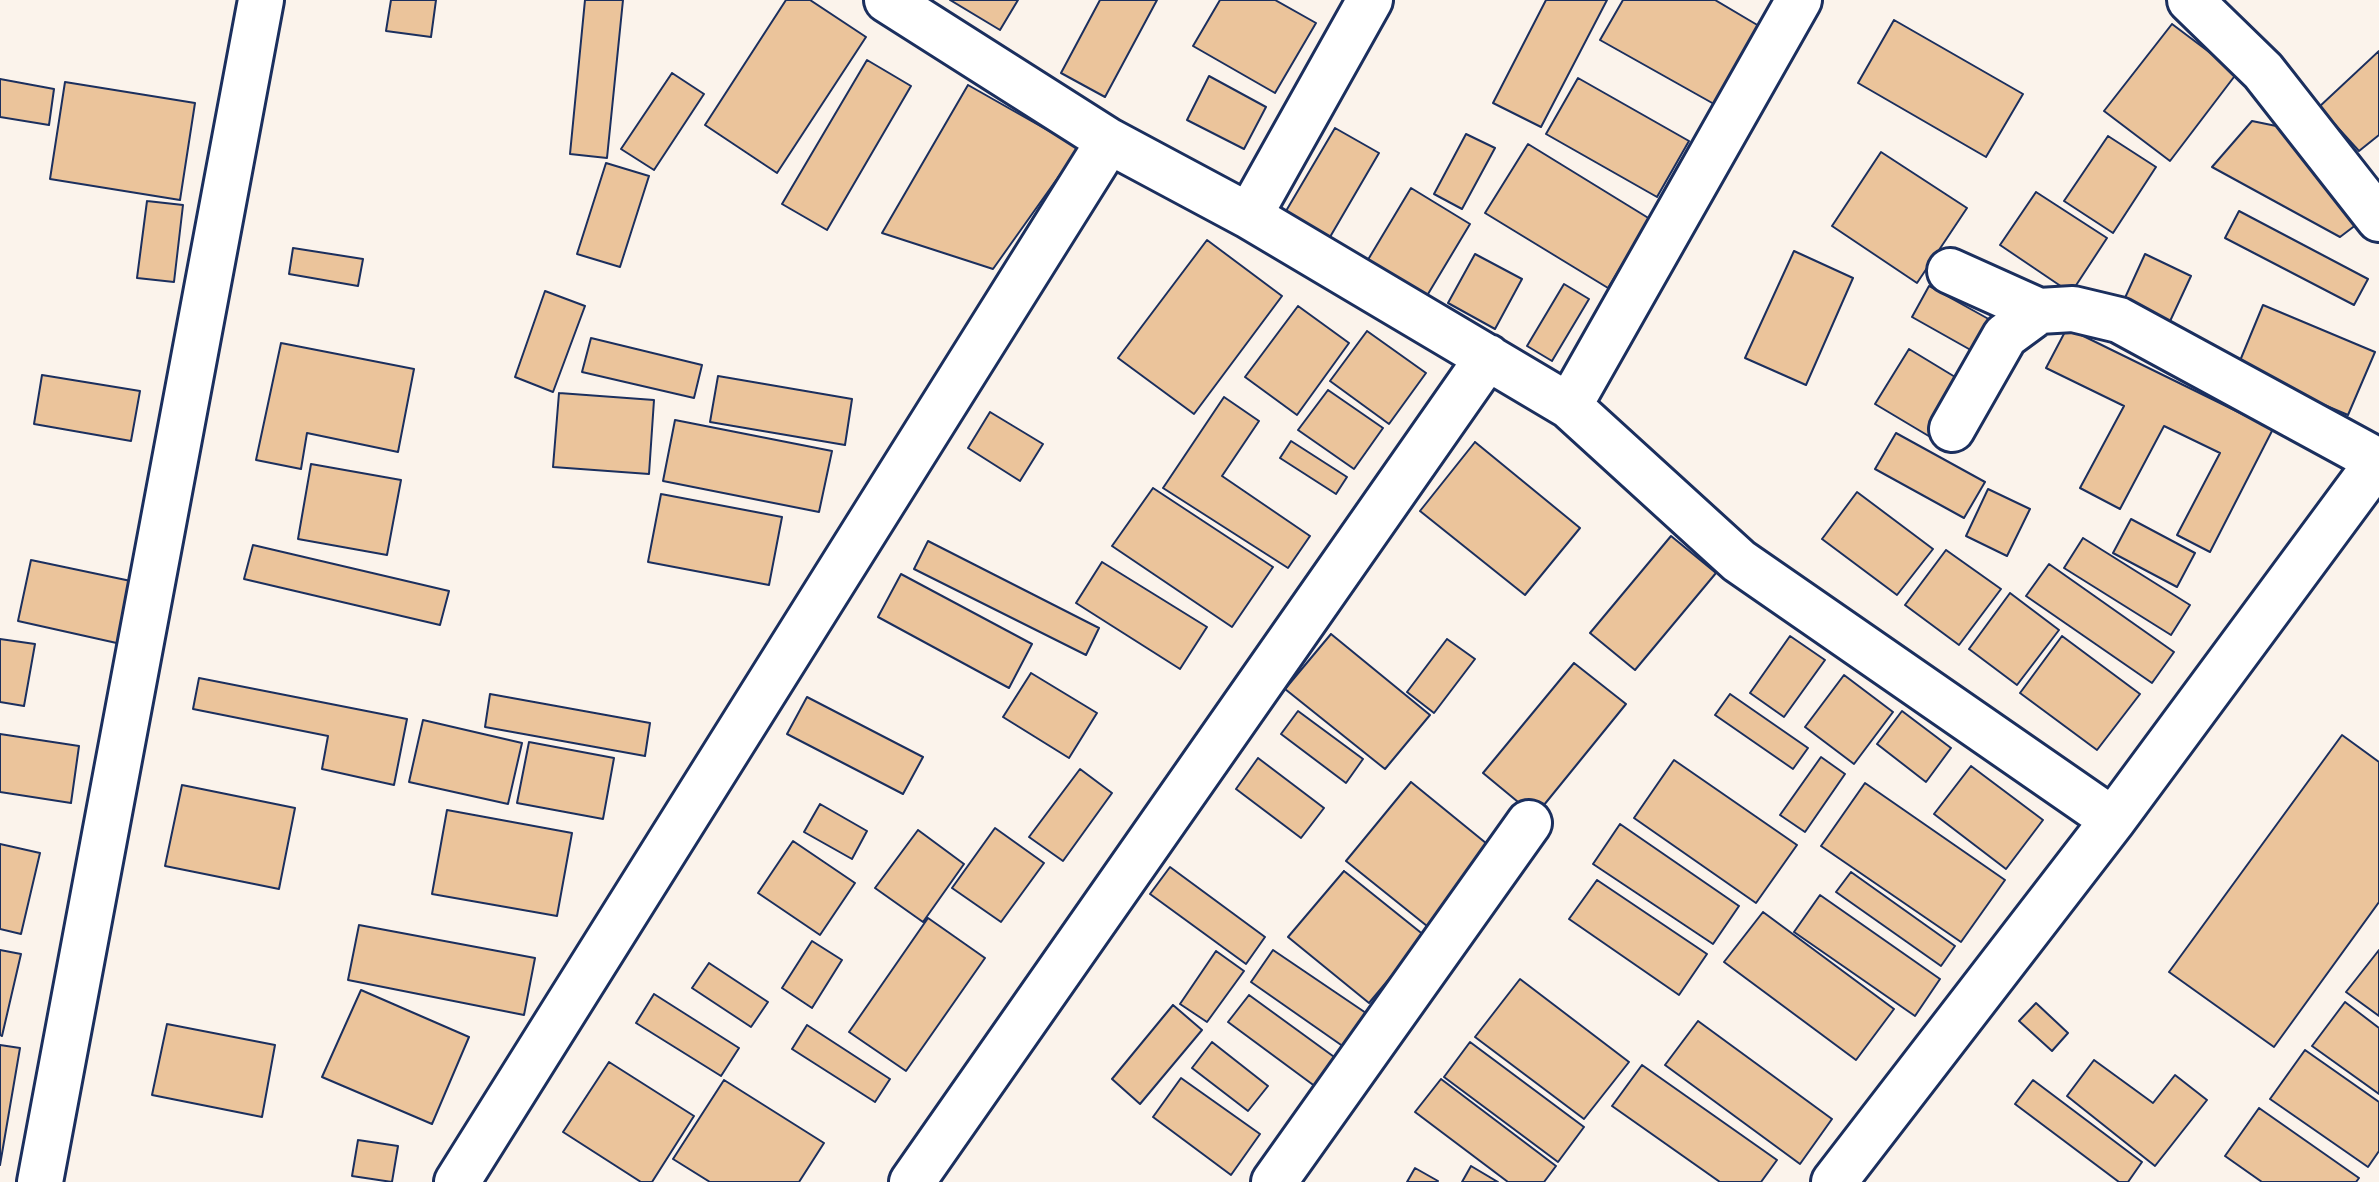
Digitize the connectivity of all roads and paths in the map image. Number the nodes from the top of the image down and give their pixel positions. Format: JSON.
{"nodes":[{"id":1,"x":261,"y":0,"type":"edge"},
{"id":2,"x":887,"y":0,"type":"edge"},
{"id":3,"x":1370,"y":0,"type":"edge"},
{"id":4,"x":1799,"y":0,"type":"edge"},
{"id":5,"x":2190,"y":0,"type":"edge"},
{"id":6,"x":1109,"y":141,"type":"junction"},
{"id":7,"x":1249,"y":216,"type":"junction"},
{"id":8,"x":2379,"y":219,"type":"edge"},
{"id":9,"x":1950,"y":271,"type":"dead end"},
{"id":10,"x":2039,"y":311,"type":"junction"},
{"id":11,"x":1488,"y":357,"type":"junction"},
{"id":12,"x":1569,"y":406,"type":"junction"},
{"id":13,"x":1952,"y":429,"type":"dead end"},
{"id":14,"x":2379,"y":460,"type":"edge"},
{"id":15,"x":2113,"y":820,"type":"junction"},
{"id":16,"x":1529,"y":823,"type":"dead end"},
{"id":17,"x":40,"y":1182,"type":"edge"},
{"id":18,"x":457,"y":1182,"type":"edge"},
{"id":19,"x":912,"y":1182,"type":"edge"},
{"id":20,"x":1274,"y":1182,"type":"edge"},
{"id":21,"x":1834,"y":1182,"type":"edge"}],
"edges":[{"from":1,"to":17,"type":"street"},
{"from":2,"to":6,"type":"street"},
{"from":3,"to":7,"type":"street"},
{"from":4,"to":12,"type":"street"},
{"from":5,"to":8,"type":"street"},
{"from":6,"to":7,"type":"street"},
{"from":6,"to":18,"type":"street"},
{"from":7,"to":11,"type":"street"},
{"from":9,"to":10,"type":"street"},
{"from":10,"to":13,"type":"street"},
{"from":10,"to":14,"type":"street"},
{"from":11,"to":12,"type":"street"},
{"from":11,"to":19,"type":"street"},
{"from":12,"to":15,"type":"street"},
{"from":14,"to":15,"type":"street"},
{"from":15,"to":21,"type":"street"},
{"from":16,"to":20,"type":"street"}]}
